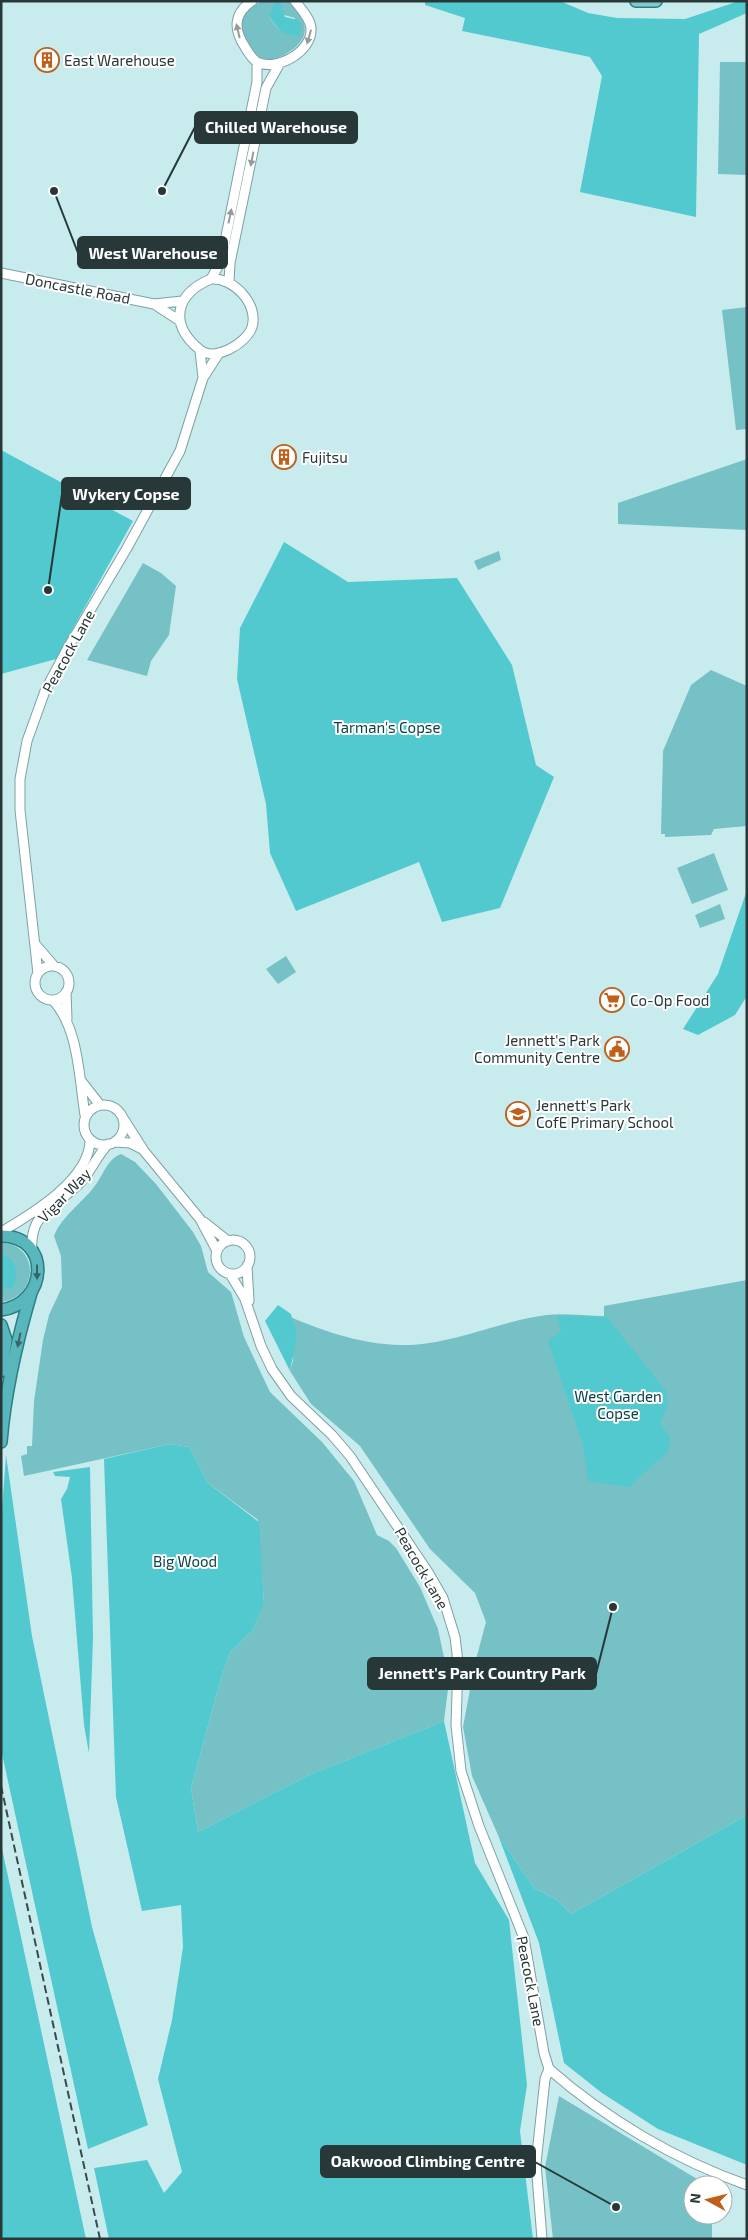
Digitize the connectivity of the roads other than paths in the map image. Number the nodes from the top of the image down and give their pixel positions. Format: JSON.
{"nodes":[{"id":1,"x":252,"y":1,"type":"edge"},
{"id":2,"x":295,"y":1,"type":"edge"},
{"id":3,"x":636,"y":1,"type":"edge"},
{"id":4,"x":656,"y":1,"type":"edge"},
{"id":5,"x":257,"y":62,"type":"junction"},
{"id":6,"x":280,"y":63,"type":"junction"},
{"id":7,"x":1,"y":273,"type":"edge"},
{"id":8,"x":210,"y":279,"type":"junction"},
{"id":9,"x":229,"y":282,"type":"junction"},
{"id":10,"x":182,"y":301,"type":"junction"},
{"id":11,"x":154,"y":304,"type":"junction"},
{"id":12,"x":180,"y":320,"type":"junction"},
{"id":13,"x":200,"y":351,"type":"junction"},
{"id":14,"x":219,"y":353,"type":"junction"},
{"id":15,"x":203,"y":378,"type":"junction"},
{"id":16,"x":36,"y":945,"type":"junction"},
{"id":17,"x":54,"y":966,"type":"junction"},
{"id":18,"x":38,"y":974,"type":"junction"},
{"id":19,"x":66,"y":992,"type":"junction"},
{"id":20,"x":53,"y":1000,"type":"junction"},
{"id":21,"x":66,"y":1020,"type":"junction"},
{"id":22,"x":82,"y":1082,"type":"junction"},
{"id":23,"x":100,"y":1105,"type":"junction"},
{"id":24,"x":86,"y":1115,"type":"junction"},
{"id":25,"x":123,"y":1118,"type":"junction"},
{"id":26,"x":90,"y":1140,"type":"junction"},
{"id":27,"x":111,"y":1143,"type":"junction"},
{"id":28,"x":144,"y":1151,"type":"junction"},
{"id":29,"x":200,"y":1219,"type":"junction"},
{"id":30,"x":1,"y":1232,"type":"edge"},
{"id":31,"x":1,"y":1236,"type":"edge"},
{"id":32,"x":228,"y":1241,"type":"junction"},
{"id":33,"x":32,"y":1250,"type":"junction"},
{"id":34,"x":217,"y":1251,"type":"junction"},
{"id":35,"x":247,"y":1266,"type":"junction"},
{"id":36,"x":230,"y":1274,"type":"junction"},
{"id":37,"x":31,"y":1293,"type":"junction"},
{"id":38,"x":249,"y":1309,"type":"junction"},
{"id":39,"x":1,"y":1310,"type":"edge"},
{"id":40,"x":1,"y":1325,"type":"edge"},
{"id":41,"x":1,"y":1372,"type":"edge"},
{"id":42,"x":1,"y":1442,"type":"edge"},
{"id":43,"x":550,"y":2069,"type":"junction"},
{"id":44,"x":747,"y":2185,"type":"edge"},
{"id":45,"x":542,"y":2239,"type":"edge"}],
"edges":[{"from":5,"to":1,"type":"street","one_way":true},
{"from":2,"to":6,"type":"street","one_way":true},
{"from":3,"to":4,"type":"main road"},
{"from":5,"to":6,"type":"street"},
{"from":8,"to":5,"type":"street","one_way":true},
{"from":6,"to":9,"type":"street","one_way":true},
{"from":7,"to":11,"type":"street","name":"Doncastle Road"},
{"from":8,"to":9,"type":"street"},
{"from":8,"to":10,"type":"street"},
{"from":9,"to":14,"type":"street"},
{"from":10,"to":11,"type":"street","name":"Doncastle Road"},
{"from":10,"to":12,"type":"street"},
{"from":11,"to":12,"type":"street","name":"Doncastle Road"},
{"from":12,"to":13,"type":"street"},
{"from":13,"to":14,"type":"street"},
{"from":13,"to":15,"type":"street","name":"Peacock Lane"},
{"from":14,"to":15,"type":"street","name":"Peacock Lane"},
{"from":15,"to":16,"type":"street","name":"Peacock Lane"},
{"from":16,"to":17,"type":"street"},
{"from":16,"to":18,"type":"street","name":"Peacock Lane"},
{"from":17,"to":18,"type":"street"},
{"from":17,"to":19,"type":"street"},
{"from":18,"to":20,"type":"street"},
{"from":19,"to":20,"type":"street"},
{"from":19,"to":21,"type":"street"},
{"from":20,"to":21,"type":"street"},
{"from":21,"to":22,"type":"street"},
{"from":22,"to":23,"type":"street"},
{"from":22,"to":24,"type":"street"},
{"from":23,"to":24,"type":"street"},
{"from":23,"to":25,"type":"street"},
{"from":24,"to":26,"type":"street"},
{"from":25,"to":27,"type":"street"},
{"from":25,"to":28,"type":"street"},
{"from":26,"to":27,"type":"street"},
{"from":26,"to":30,"type":"street","name":"Vigar Way"},
{"from":27,"to":28,"type":"street"},
{"from":27,"to":33,"type":"street","name":"Vigar Way"},
{"from":28,"to":29,"type":"street"},
{"from":29,"to":32,"type":"street"},
{"from":29,"to":34,"type":"street"},
{"from":31,"to":33,"type":"highway"},
{"from":32,"to":34,"type":"street"},
{"from":32,"to":35,"type":"street"},
{"from":33,"to":37,"type":"highway","one_way":true},
{"from":34,"to":36,"type":"street"},
{"from":35,"to":36,"type":"street"},
{"from":35,"to":38,"type":"street","name":"Peacock Lane"},
{"from":36,"to":38,"type":"street","name":"Peacock Lane"},
{"from":37,"to":39,"type":"highway"},
{"from":37,"to":42,"type":"highway","one_way":true},
{"from":38,"to":43,"type":"street","name":"Peacock Lane"},
{"from":40,"to":41,"type":"highway"},
{"from":43,"to":44,"type":"street"},
{"from":43,"to":45,"type":"street"}]}
